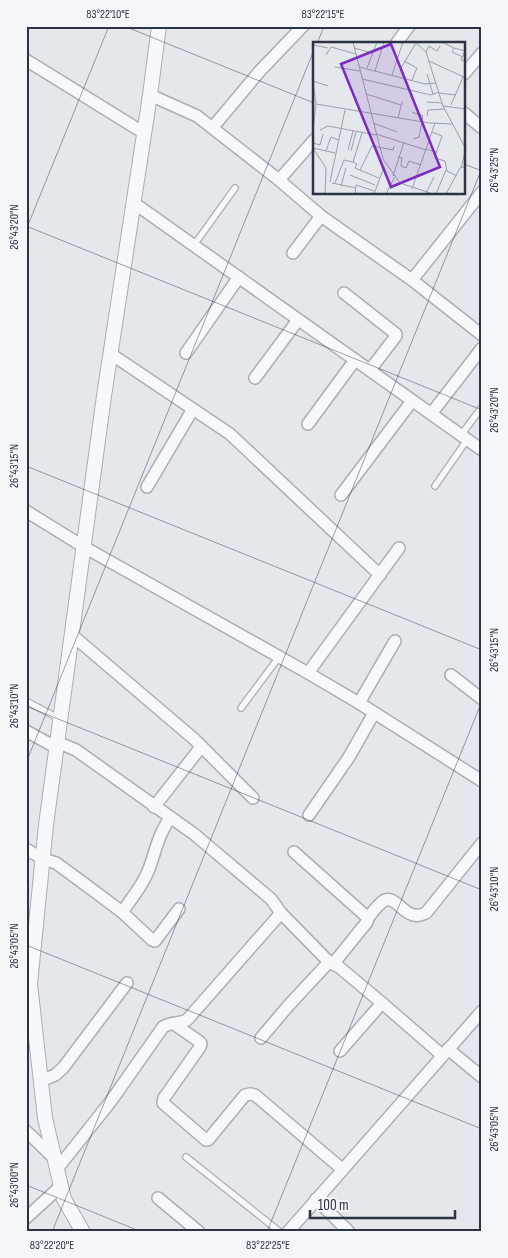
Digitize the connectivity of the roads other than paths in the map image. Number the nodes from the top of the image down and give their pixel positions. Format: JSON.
{"nodes":[{"id":1,"x":159,"y":26,"type":"edge"},
{"id":2,"x":303,"y":26,"type":"edge"},
{"id":3,"x":410,"y":26,"type":"edge"},
{"id":4,"x":398,"y":42,"type":"edge"},
{"id":5,"x":482,"y":53,"type":"edge"},
{"id":6,"x":26,"y":60,"type":"edge"},
{"id":7,"x":466,"y":72,"type":"edge"},
{"id":8,"x":150,"y":95,"type":"junction"},
{"id":9,"x":466,"y":115,"type":"edge"},
{"id":10,"x":213,"y":127,"type":"junction"},
{"id":11,"x":482,"y":128,"type":"edge"},
{"id":12,"x":144,"y":133,"type":"junction"},
{"id":13,"x":313,"y":141,"type":"edge"},
{"id":14,"x":279,"y":180,"type":"junction"},
{"id":15,"x":235,"y":188,"type":"dead end"},
{"id":16,"x":482,"y":192,"type":"edge"},
{"id":17,"x":134,"y":202,"type":"junction"},
{"id":18,"x":477,"y":208,"type":"edge"},
{"id":19,"x":321,"y":216,"type":"junction"},
{"id":20,"x":194,"y":245,"type":"junction"},
{"id":21,"x":293,"y":253,"type":"dead end"},
{"id":22,"x":239,"y":277,"type":"junction"},
{"id":23,"x":412,"y":280,"type":"junction"},
{"id":24,"x":344,"y":293,"type":"dead end"},
{"id":25,"x":298,"y":320,"type":"junction"},
{"id":26,"x":482,"y":335,"type":"edge"},
{"id":27,"x":482,"y":348,"type":"edge"},
{"id":28,"x":186,"y":353,"type":"dead end"},
{"id":29,"x":111,"y":354,"type":"junction"},
{"id":30,"x":355,"y":360,"type":"junction"},
{"id":31,"x":370,"y":370,"type":"junction"},
{"id":32,"x":255,"y":378,"type":"dead end"},
{"id":33,"x":412,"y":401,"type":"junction"},
{"id":34,"x":482,"y":407,"type":"edge"},
{"id":35,"x":193,"y":409,"type":"junction"},
{"id":36,"x":431,"y":414,"type":"junction"},
{"id":37,"x":308,"y":424,"type":"dead end"},
{"id":38,"x":464,"y":437,"type":"junction"},
{"id":39,"x":482,"y":450,"type":"edge"},
{"id":40,"x":434,"y":486,"type":"dead end"},
{"id":41,"x":147,"y":487,"type":"dead end"},
{"id":42,"x":341,"y":495,"type":"dead end"},
{"id":43,"x":26,"y":511,"type":"edge"},
{"id":44,"x":84,"y":547,"type":"junction"},
{"id":45,"x":399,"y":548,"type":"dead end"},
{"id":46,"x":380,"y":575,"type":"junction"},
{"id":47,"x":72,"y":635,"type":"junction"},
{"id":48,"x":394,"y":641,"type":"dead end"},
{"id":49,"x":279,"y":657,"type":"junction"},
{"id":50,"x":308,"y":673,"type":"junction"},
{"id":51,"x":451,"y":675,"type":"dead end"},
{"id":52,"x":482,"y":699,"type":"edge"},
{"id":53,"x":26,"y":701,"type":"edge"},
{"id":54,"x":359,"y":703,"type":"junction"},
{"id":55,"x":241,"y":708,"type":"dead end"},
{"id":56,"x":374,"y":713,"type":"junction"},
{"id":57,"x":60,"y":719,"type":"junction"},
{"id":58,"x":26,"y":731,"type":"edge"},
{"id":59,"x":57,"y":745,"type":"junction"},
{"id":60,"x":201,"y":746,"type":"junction"},
{"id":61,"x":482,"y":782,"type":"edge"},
{"id":62,"x":252,"y":798,"type":"dead end"},
{"id":63,"x":154,"y":806,"type":"junction"},
{"id":64,"x":309,"y":815,"type":"dead end"},
{"id":65,"x":170,"y":818,"type":"junction"},
{"id":66,"x":482,"y":843,"type":"edge"},
{"id":67,"x":26,"y":849,"type":"edge"},
{"id":68,"x":294,"y":852,"type":"dead end"},
{"id":69,"x":43,"y":859,"type":"junction"},
{"id":70,"x":178,"y":909,"type":"dead end"},
{"id":71,"x":122,"y":912,"type":"junction"},
{"id":72,"x":281,"y":913,"type":"junction"},
{"id":73,"x":368,"y":918,"type":"junction"},
{"id":74,"x":331,"y":963,"type":"junction"},
{"id":75,"x":127,"y":983,"type":"dead end"},
{"id":76,"x":382,"y":1003,"type":"junction"},
{"id":77,"x":482,"y":1011,"type":"edge"},
{"id":78,"x":174,"y":1024,"type":"junction"},
{"id":79,"x":261,"y":1038,"type":"dead end"},
{"id":80,"x":340,"y":1051,"type":"dead end"},
{"id":81,"x":445,"y":1052,"type":"junction"},
{"id":82,"x":482,"y":1078,"type":"edge"},
{"id":83,"x":41,"y":1081,"type":"junction"},
{"id":84,"x":26,"y":1131,"type":"edge"},
{"id":85,"x":186,"y":1158,"type":"dead end"},
{"id":86,"x":56,"y":1163,"type":"junction"},
{"id":87,"x":342,"y":1169,"type":"junction"},
{"id":88,"x":61,"y":1186,"type":"junction"},
{"id":89,"x":158,"y":1198,"type":"dead end"},
{"id":90,"x":316,"y":1199,"type":"junction"},
{"id":91,"x":26,"y":1202,"type":"edge"},
{"id":92,"x":30,"y":1214,"type":"edge"},
{"id":93,"x":83,"y":1232,"type":"edge"},
{"id":94,"x":199,"y":1232,"type":"edge"},
{"id":95,"x":280,"y":1232,"type":"edge"},
{"id":96,"x":288,"y":1232,"type":"edge"},
{"id":97,"x":349,"y":1232,"type":"edge"}],
"edges":[{"from":1,"to":8,"type":"street"},
{"from":2,"to":10,"type":"street"},
{"from":3,"to":4,"type":"street"},
{"from":5,"to":7,"type":"street"},
{"from":6,"to":12,"type":"street"},
{"from":8,"to":10,"type":"street"},
{"from":8,"to":12,"type":"street"},
{"from":9,"to":11,"type":"street"},
{"from":10,"to":14,"type":"street"},
{"from":12,"to":17,"type":"street"},
{"from":13,"to":14,"type":"street"},
{"from":14,"to":19,"type":"street"},
{"from":15,"to":20,"type":"lane"},
{"from":16,"to":18,"type":"street"},
{"from":17,"to":20,"type":"street"},
{"from":17,"to":29,"type":"street"},
{"from":18,"to":23,"type":"street"},
{"from":19,"to":21,"type":"street"},
{"from":19,"to":23,"type":"street"},
{"from":20,"to":22,"type":"street"},
{"from":22,"to":25,"type":"street"},
{"from":22,"to":28,"type":"street"},
{"from":23,"to":26,"type":"street"},
{"from":24,"to":31,"type":"street"},
{"from":25,"to":30,"type":"street"},
{"from":25,"to":32,"type":"street"},
{"from":27,"to":36,"type":"street"},
{"from":29,"to":35,"type":"street"},
{"from":29,"to":44,"type":"street"},
{"from":30,"to":31,"type":"street"},
{"from":30,"to":37,"type":"street"},
{"from":31,"to":33,"type":"street"},
{"from":33,"to":36,"type":"street"},
{"from":33,"to":42,"type":"street"},
{"from":34,"to":38,"type":"lane"},
{"from":35,"to":41,"type":"street"},
{"from":35,"to":46,"type":"street"},
{"from":36,"to":38,"type":"street"},
{"from":38,"to":39,"type":"street"},
{"from":38,"to":40,"type":"lane"},
{"from":43,"to":44,"type":"street"},
{"from":44,"to":47,"type":"street"},
{"from":44,"to":49,"type":"street"},
{"from":45,"to":46,"type":"street"},
{"from":46,"to":50,"type":"street"},
{"from":47,"to":57,"type":"street"},
{"from":47,"to":60,"type":"street"},
{"from":48,"to":54,"type":"street"},
{"from":49,"to":50,"type":"street"},
{"from":49,"to":55,"type":"lane"},
{"from":50,"to":54,"type":"street"},
{"from":51,"to":52,"type":"street"},
{"from":53,"to":57,"type":"lane"},
{"from":54,"to":56,"type":"street"},
{"from":56,"to":61,"type":"street"},
{"from":56,"to":64,"type":"street"},
{"from":57,"to":59,"type":"street"},
{"from":58,"to":59,"type":"street"},
{"from":59,"to":63,"type":"street"},
{"from":59,"to":69,"type":"street"},
{"from":60,"to":62,"type":"street"},
{"from":60,"to":63,"type":"street"},
{"from":63,"to":65,"type":"street"},
{"from":65,"to":71,"type":"street"},
{"from":65,"to":72,"type":"street"},
{"from":66,"to":73,"type":"street"},
{"from":67,"to":69,"type":"street"},
{"from":68,"to":73,"type":"street"},
{"from":69,"to":71,"type":"street"},
{"from":69,"to":83,"type":"street"},
{"from":70,"to":71,"type":"street"},
{"from":72,"to":74,"type":"street"},
{"from":72,"to":78,"type":"street"},
{"from":73,"to":74,"type":"street"},
{"from":74,"to":76,"type":"street"},
{"from":74,"to":79,"type":"street"},
{"from":75,"to":83,"type":"street"},
{"from":76,"to":80,"type":"street"},
{"from":76,"to":81,"type":"street"},
{"from":77,"to":81,"type":"street"},
{"from":78,"to":86,"type":"street"},
{"from":78,"to":87,"type":"street"},
{"from":81,"to":82,"type":"street"},
{"from":81,"to":87,"type":"street"},
{"from":83,"to":86,"type":"street"},
{"from":84,"to":86,"type":"street"},
{"from":85,"to":95,"type":"lane"},
{"from":86,"to":88,"type":"street"},
{"from":87,"to":90,"type":"street"},
{"from":88,"to":92,"type":"street"},
{"from":88,"to":93,"type":"street"},
{"from":89,"to":94,"type":"street"},
{"from":90,"to":96,"type":"street"},
{"from":90,"to":97,"type":"street"},
{"from":91,"to":92,"type":"street"}]}
